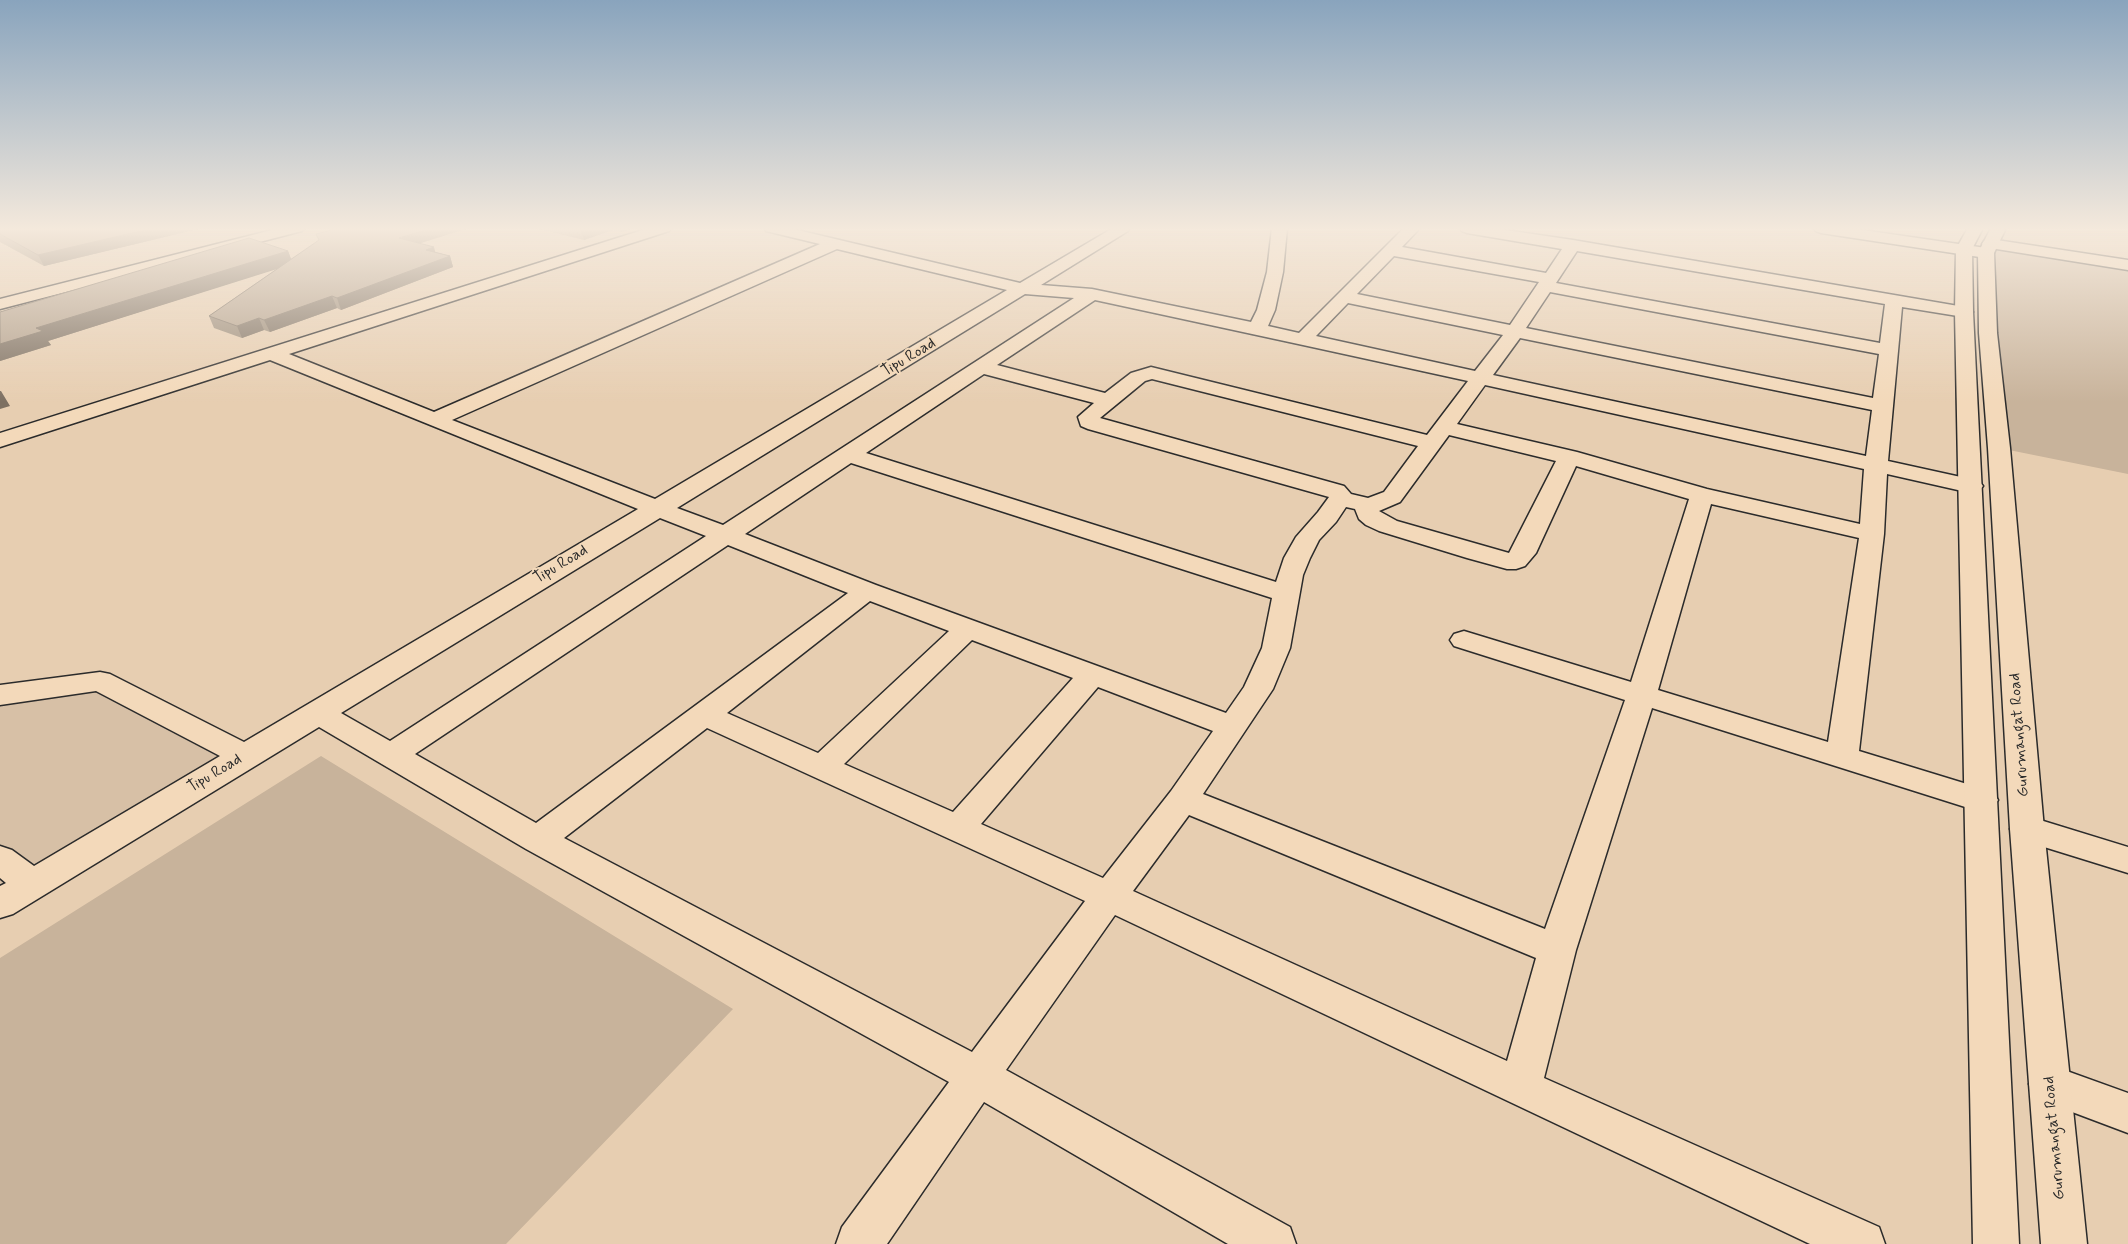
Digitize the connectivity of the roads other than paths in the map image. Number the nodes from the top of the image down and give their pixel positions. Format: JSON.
{"nodes":[{"id":1,"x":47,"y":286,"type":"edge"},
{"id":2,"x":70,"y":286,"type":"edge"},
{"id":3,"x":483,"y":286,"type":"edge"},
{"id":4,"x":738,"y":286,"type":"edge"},
{"id":5,"x":1012,"y":286,"type":"edge"},
{"id":6,"x":1029,"y":286,"type":"edge"},
{"id":7,"x":1272,"y":286,"type":"edge"},
{"id":8,"x":1355,"y":286,"type":"edge"},
{"id":9,"x":1543,"y":286,"type":"edge"},
{"id":10,"x":1566,"y":286,"type":"edge"},
{"id":11,"x":1811,"y":286,"type":"edge"},
{"id":12,"x":1970,"y":286,"type":"edge"},
{"id":13,"x":1985,"y":286,"type":"edge"},
{"id":14,"x":1024,"y":289,"type":"junction"},
{"id":15,"x":1092,"y":294,"type":"junction"},
{"id":16,"x":1345,"y":297,"type":"junction"},
{"id":17,"x":0,"y":298,"type":"edge"},
{"id":18,"x":1894,"y":300,"type":"junction"},
{"id":19,"x":0,"y":304,"type":"edge"},
{"id":20,"x":1964,"y":312,"type":"junction"},
{"id":21,"x":1257,"y":329,"type":"junction"},
{"id":22,"x":1516,"y":330,"type":"junction"},
{"id":23,"x":1303,"y":339,"type":"junction"},
{"id":24,"x":1889,"y":350,"type":"junction"},
{"id":25,"x":272,"y":354,"type":"junction"},
{"id":26,"x":981,"y":367,"type":"junction"},
{"id":27,"x":1481,"y":378,"type":"junction"},
{"id":28,"x":1107,"y":400,"type":"junction"},
{"id":29,"x":1882,"y":406,"type":"junction"},
{"id":30,"x":434,"y":420,"type":"junction"},
{"id":31,"x":1437,"y":435,"type":"junction"},
{"id":32,"x":0,"y":440,"type":"edge"},
{"id":33,"x":850,"y":455,"type":"junction"},
{"id":34,"x":1569,"y":457,"type":"junction"},
{"id":35,"x":1876,"y":465,"type":"junction"},
{"id":36,"x":1971,"y":486,"type":"junction"},
{"id":37,"x":1702,"y":495,"type":"junction"},
{"id":38,"x":1340,"y":498,"type":"junction"},
{"id":39,"x":1370,"y":506,"type":"junction"},
{"id":40,"x":656,"y":508,"type":"junction"},
{"id":41,"x":1872,"y":534,"type":"junction"},
{"id":42,"x":726,"y":536,"type":"junction"},
{"id":43,"x":867,"y":591,"type":"junction"},
{"id":44,"x":1287,"y":594,"type":"junction"},
{"id":45,"x":968,"y":628,"type":"junction"},
{"id":46,"x":1464,"y":640,"type":"dead end"},
{"id":47,"x":1093,"y":674,"type":"junction"},
{"id":48,"x":0,"y":695,"type":"edge"},
{"id":49,"x":1641,"y":696,"type":"junction"},
{"id":50,"x":318,"y":713,"type":"junction"},
{"id":51,"x":705,"y":715,"type":"junction"},
{"id":52,"x":1232,"y":726,"type":"junction"},
{"id":53,"x":391,"y":755,"type":"junction"},
{"id":54,"x":246,"y":756,"type":"junction"},
{"id":55,"x":1842,"y":757,"type":"junction"},
{"id":56,"x":822,"y":767,"type":"junction"},
{"id":57,"x":1183,"y":799,"type":"junction"},
{"id":58,"x":1981,"y":800,"type":"junction"},
{"id":59,"x":958,"y":828,"type":"junction"},
{"id":60,"x":2027,"y":829,"type":"junction"},
{"id":61,"x":538,"y":840,"type":"junction"},
{"id":62,"x":0,"y":859,"type":"edge"},
{"id":63,"x":2128,"y":860,"type":"edge"},
{"id":64,"x":33,"y":884,"type":"junction"},
{"id":65,"x":1109,"y":896,"type":"junction"},
{"id":66,"x":0,"y":904,"type":"edge"},
{"id":67,"x":1557,"y":950,"type":"junction"},
{"id":68,"x":978,"y":1076,"type":"junction"},
{"id":69,"x":2050,"y":1084,"type":"junction"},
{"id":70,"x":1521,"y":1088,"type":"junction"},
{"id":71,"x":2128,"y":1113,"type":"edge"},
{"id":72,"x":1808,"y":1232,"type":"edge"},
{"id":73,"x":859,"y":1244,"type":"edge"},
{"id":74,"x":1273,"y":1244,"type":"edge"},
{"id":75,"x":1862,"y":1244,"type":"edge"},
{"id":76,"x":1996,"y":1244,"type":"edge"},
{"id":77,"x":2064,"y":1244,"type":"edge"}],
"edges":[{"from":1,"to":17,"type":"street"},
{"from":2,"to":19,"type":"street"},
{"from":3,"to":25,"type":"street"},
{"from":4,"to":30,"type":"street"},
{"from":5,"to":14,"type":"street"},
{"from":6,"to":14,"type":"street","name":"Tipu Road"},
{"from":7,"to":21,"type":"street"},
{"from":8,"to":16,"type":"street"},
{"from":9,"to":22,"type":"street"},
{"from":10,"to":24,"type":"street"},
{"from":11,"to":18,"type":"street"},
{"from":12,"to":20,"type":"street"},
{"from":13,"to":60,"type":"street","name":"Gurumangat Road"},
{"from":14,"to":15,"type":"street"},
{"from":14,"to":40,"type":"street","name":"Tipu Road"},
{"from":15,"to":21,"type":"street"},
{"from":15,"to":26,"type":"street"},
{"from":16,"to":22,"type":"street"},
{"from":16,"to":23,"type":"street"},
{"from":18,"to":20,"type":"street"},
{"from":18,"to":24,"type":"street"},
{"from":20,"to":36,"type":"street"},
{"from":21,"to":23,"type":"street"},
{"from":22,"to":27,"type":"street"},
{"from":22,"to":29,"type":"street"},
{"from":23,"to":27,"type":"street"},
{"from":24,"to":29,"type":"street"},
{"from":25,"to":30,"type":"street"},
{"from":25,"to":32,"type":"street"},
{"from":26,"to":28,"type":"street"},
{"from":26,"to":33,"type":"street"},
{"from":27,"to":31,"type":"street"},
{"from":27,"to":35,"type":"street"},
{"from":28,"to":31,"type":"street"},
{"from":28,"to":38,"type":"street"},
{"from":29,"to":35,"type":"street"},
{"from":30,"to":40,"type":"street"},
{"from":31,"to":34,"type":"street"},
{"from":31,"to":39,"type":"street"},
{"from":33,"to":42,"type":"street"},
{"from":33,"to":44,"type":"street"},
{"from":34,"to":37,"type":"street"},
{"from":34,"to":39,"type":"street"},
{"from":35,"to":36,"type":"street"},
{"from":35,"to":41,"type":"street"},
{"from":36,"to":58,"type":"street"},
{"from":37,"to":41,"type":"street"},
{"from":37,"to":49,"type":"street"},
{"from":38,"to":39,"type":"street"},
{"from":38,"to":44,"type":"street"},
{"from":40,"to":42,"type":"street"},
{"from":40,"to":50,"type":"street","name":"Tipu Road"},
{"from":41,"to":55,"type":"street"},
{"from":42,"to":43,"type":"street"},
{"from":42,"to":53,"type":"street"},
{"from":43,"to":45,"type":"street"},
{"from":43,"to":51,"type":"street"},
{"from":44,"to":52,"type":"street"},
{"from":45,"to":47,"type":"street"},
{"from":45,"to":56,"type":"street"},
{"from":46,"to":49,"type":"street"},
{"from":47,"to":52,"type":"street"},
{"from":47,"to":59,"type":"street"},
{"from":48,"to":54,"type":"street"},
{"from":49,"to":55,"type":"street"},
{"from":49,"to":67,"type":"street"},
{"from":50,"to":53,"type":"street"},
{"from":50,"to":54,"type":"street","name":"Tipu Road"},
{"from":51,"to":56,"type":"street"},
{"from":51,"to":61,"type":"street"},
{"from":52,"to":57,"type":"street"},
{"from":53,"to":61,"type":"street"},
{"from":54,"to":64,"type":"street","name":"Tipu Road"},
{"from":55,"to":58,"type":"street"},
{"from":56,"to":59,"type":"street"},
{"from":57,"to":65,"type":"street"},
{"from":57,"to":67,"type":"street"},
{"from":58,"to":76,"type":"street"},
{"from":59,"to":65,"type":"street"},
{"from":60,"to":63,"type":"street"},
{"from":60,"to":69,"type":"street","name":"Gurumangat Road"},
{"from":61,"to":68,"type":"street"},
{"from":62,"to":64,"type":"street"},
{"from":64,"to":66,"type":"street","name":"Tipu Road"},
{"from":65,"to":68,"type":"street"},
{"from":65,"to":70,"type":"street"},
{"from":67,"to":70,"type":"street"},
{"from":68,"to":73,"type":"street"},
{"from":68,"to":74,"type":"street"},
{"from":69,"to":71,"type":"street"},
{"from":69,"to":77,"type":"street","name":"Gurumangat Road"},
{"from":70,"to":72,"type":"street"},
{"from":72,"to":75,"type":"street"}]}
